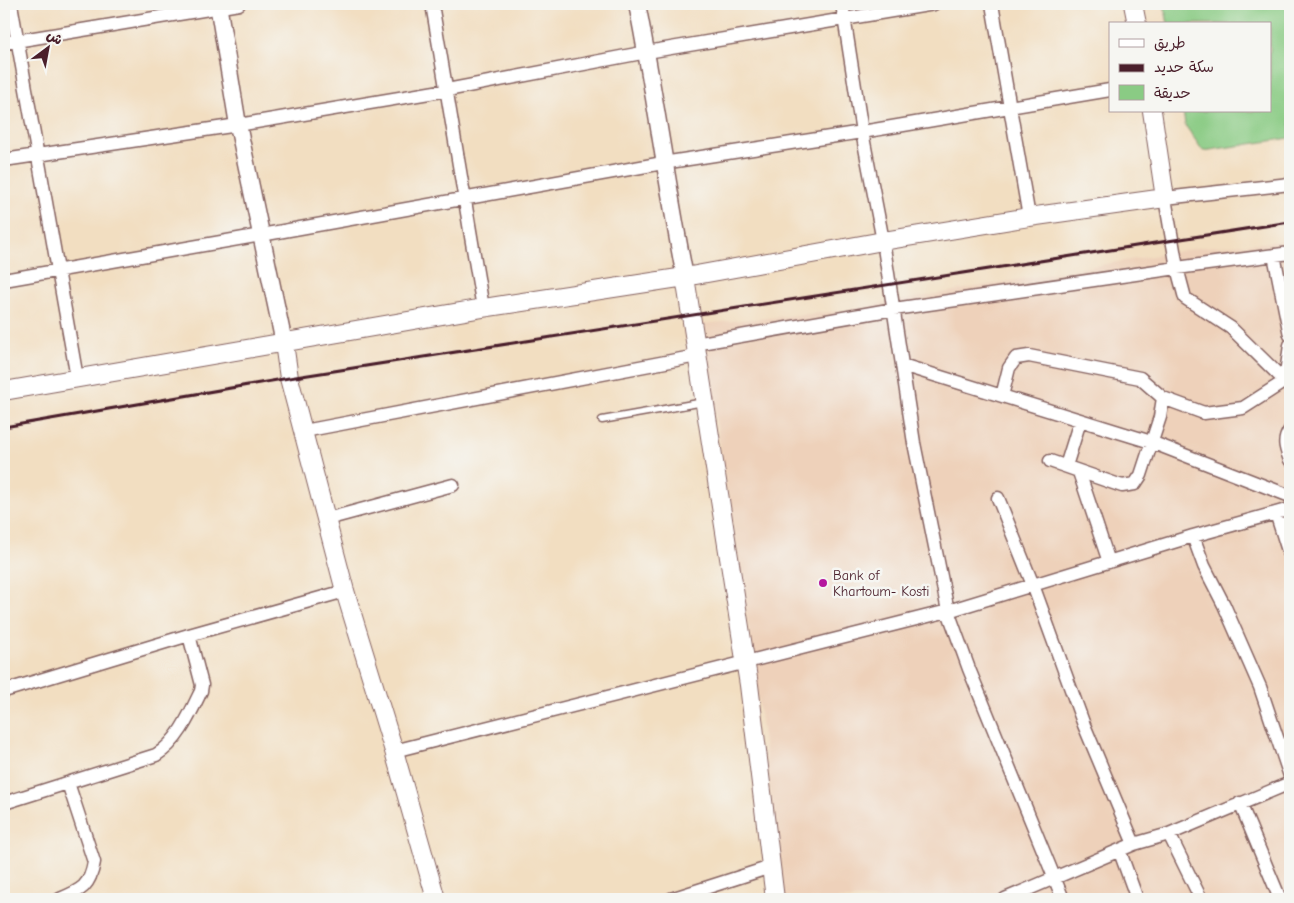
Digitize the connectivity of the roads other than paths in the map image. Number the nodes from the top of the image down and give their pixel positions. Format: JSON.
{"nodes":[{"id":1,"x":11,"y":4,"type":"edge"},
{"id":2,"x":239,"y":4,"type":"edge"},
{"id":3,"x":432,"y":4,"type":"edge"},
{"id":4,"x":637,"y":4,"type":"edge"},
{"id":5,"x":842,"y":4,"type":"edge"},
{"id":6,"x":934,"y":4,"type":"edge"},
{"id":7,"x":992,"y":4,"type":"edge"},
{"id":8,"x":1133,"y":4,"type":"edge"},
{"id":9,"x":218,"y":6,"type":"edge"},
{"id":10,"x":844,"y":18,"type":"junction"},
{"id":11,"x":1137,"y":22,"type":"edge"},
{"id":12,"x":17,"y":40,"type":"junction"},
{"id":13,"x":4,"y":42,"type":"edge"},
{"id":14,"x":647,"y":52,"type":"junction"},
{"id":15,"x":447,"y":90,"type":"junction"},
{"id":16,"x":1109,"y":90,"type":"edge"},
{"id":17,"x":1010,"y":107,"type":"junction"},
{"id":18,"x":1152,"y":112,"type":"edge"},
{"id":19,"x":238,"y":124,"type":"junction"},
{"id":20,"x":862,"y":132,"type":"junction"},
{"id":21,"x":37,"y":154,"type":"junction"},
{"id":22,"x":4,"y":160,"type":"edge"},
{"id":23,"x":663,"y":163,"type":"junction"},
{"id":24,"x":1290,"y":184,"type":"edge"},
{"id":25,"x":464,"y":198,"type":"junction"},
{"id":26,"x":1166,"y":198,"type":"junction"},
{"id":27,"x":1029,"y":217,"type":"junction"},
{"id":28,"x":261,"y":236,"type":"junction"},
{"id":29,"x":883,"y":241,"type":"junction"},
{"id":30,"x":1290,"y":254,"type":"edge"},
{"id":31,"x":1274,"y":255,"type":"junction"},
{"id":32,"x":1177,"y":268,"type":"junction"},
{"id":33,"x":57,"y":270,"type":"junction"},
{"id":34,"x":685,"y":277,"type":"junction"},
{"id":35,"x":4,"y":280,"type":"edge"},
{"id":36,"x":483,"y":308,"type":"junction"},
{"id":37,"x":894,"y":309,"type":"junction"},
{"id":38,"x":1290,"y":335,"type":"edge"},
{"id":39,"x":284,"y":343,"type":"junction"},
{"id":40,"x":1290,"y":345,"type":"edge"},
{"id":41,"x":696,"y":350,"type":"junction"},
{"id":42,"x":902,"y":365,"type":"junction"},
{"id":43,"x":77,"y":378,"type":"junction"},
{"id":44,"x":1288,"y":384,"type":"edge"},
{"id":45,"x":4,"y":391,"type":"edge"},
{"id":46,"x":1002,"y":396,"type":"junction"},
{"id":47,"x":1163,"y":398,"type":"junction"},
{"id":48,"x":704,"y":402,"type":"junction"},
{"id":49,"x":602,"y":420,"type":"dead end"},
{"id":50,"x":1080,"y":421,"type":"junction"},
{"id":51,"x":1290,"y":430,"type":"edge"},
{"id":52,"x":304,"y":431,"type":"junction"},
{"id":53,"x":1151,"y":442,"type":"junction"},
{"id":54,"x":1290,"y":460,"type":"edge"},
{"id":55,"x":1050,"y":461,"type":"dead end"},
{"id":56,"x":1066,"y":466,"type":"junction"},
{"id":57,"x":1079,"y":472,"type":"junction"},
{"id":58,"x":453,"y":485,"type":"dead end"},
{"id":59,"x":1290,"y":496,"type":"edge"},
{"id":60,"x":998,"y":498,"type":"dead end"},
{"id":61,"x":1290,"y":508,"type":"edge"},
{"id":62,"x":1276,"y":513,"type":"junction"},
{"id":63,"x":326,"y":519,"type":"junction"},
{"id":64,"x":1193,"y":536,"type":"junction"},
{"id":65,"x":1290,"y":557,"type":"edge"},
{"id":66,"x":1109,"y":562,"type":"junction"},
{"id":67,"x":1033,"y":585,"type":"junction"},
{"id":68,"x":345,"y":591,"type":"junction"},
{"id":69,"x":948,"y":611,"type":"junction"},
{"id":70,"x":189,"y":635,"type":"junction"},
{"id":71,"x":746,"y":661,"type":"junction"},
{"id":72,"x":4,"y":691,"type":"edge"},
{"id":73,"x":394,"y":751,"type":"junction"},
{"id":74,"x":1290,"y":776,"type":"edge"},
{"id":75,"x":68,"y":783,"type":"junction"},
{"id":76,"x":1290,"y":783,"type":"edge"},
{"id":77,"x":4,"y":803,"type":"edge"},
{"id":78,"x":1240,"y":803,"type":"junction"},
{"id":79,"x":1169,"y":834,"type":"junction"},
{"id":80,"x":1134,"y":844,"type":"junction"},
{"id":81,"x":1120,"y":852,"type":"junction"},
{"id":82,"x":771,"y":867,"type":"junction"},
{"id":83,"x":1056,"y":879,"type":"junction"},
{"id":84,"x":60,"y":899,"type":"edge"},
{"id":85,"x":436,"y":899,"type":"edge"},
{"id":86,"x":671,"y":899,"type":"edge"},
{"id":87,"x":775,"y":899,"type":"edge"},
{"id":88,"x":1005,"y":899,"type":"edge"},
{"id":89,"x":1063,"y":899,"type":"edge"},
{"id":90,"x":1137,"y":899,"type":"edge"},
{"id":91,"x":1201,"y":899,"type":"edge"},
{"id":92,"x":1280,"y":899,"type":"edge"}],
"edges":[{"from":1,"to":12,"type":"street"},
{"from":2,"to":9,"type":"street"},
{"from":3,"to":15,"type":"street"},
{"from":4,"to":14,"type":"street"},
{"from":5,"to":10,"type":"street"},
{"from":6,"to":10,"type":"street"},
{"from":7,"to":17,"type":"street"},
{"from":8,"to":11,"type":"main road"},
{"from":9,"to":12,"type":"street"},
{"from":9,"to":19,"type":"street"},
{"from":10,"to":14,"type":"street"},
{"from":10,"to":20,"type":"street"},
{"from":12,"to":13,"type":"street"},
{"from":12,"to":21,"type":"street"},
{"from":14,"to":15,"type":"street"},
{"from":14,"to":23,"type":"street"},
{"from":15,"to":19,"type":"street"},
{"from":15,"to":25,"type":"street"},
{"from":16,"to":17,"type":"street"},
{"from":17,"to":20,"type":"street"},
{"from":17,"to":27,"type":"street"},
{"from":18,"to":26,"type":"main road"},
{"from":19,"to":21,"type":"street"},
{"from":19,"to":28,"type":"street"},
{"from":20,"to":23,"type":"street"},
{"from":20,"to":29,"type":"street"},
{"from":21,"to":22,"type":"street"},
{"from":21,"to":33,"type":"street"},
{"from":23,"to":25,"type":"street"},
{"from":23,"to":34,"type":"street"},
{"from":24,"to":26,"type":"street"},
{"from":25,"to":28,"type":"street"},
{"from":25,"to":36,"type":"street"},
{"from":26,"to":27,"type":"main road"},
{"from":26,"to":32,"type":"street"},
{"from":27,"to":29,"type":"main road"},
{"from":28,"to":33,"type":"street"},
{"from":28,"to":39,"type":"street"},
{"from":29,"to":34,"type":"main road"},
{"from":29,"to":37,"type":"street"},
{"from":30,"to":31,"type":"street"},
{"from":31,"to":32,"type":"street"},
{"from":31,"to":38,"type":"street"},
{"from":32,"to":37,"type":"street"},
{"from":32,"to":44,"type":"street"},
{"from":33,"to":35,"type":"street"},
{"from":33,"to":43,"type":"street"},
{"from":34,"to":36,"type":"main road"},
{"from":34,"to":41,"type":"main road"},
{"from":36,"to":39,"type":"main road"},
{"from":37,"to":41,"type":"street"},
{"from":37,"to":42,"type":"street"},
{"from":39,"to":43,"type":"main road"},
{"from":39,"to":52,"type":"main road"},
{"from":40,"to":44,"type":"street"},
{"from":41,"to":48,"type":"main road"},
{"from":41,"to":52,"type":"street"},
{"from":42,"to":46,"type":"street"},
{"from":42,"to":69,"type":"street"},
{"from":43,"to":45,"type":"main road"},
{"from":44,"to":47,"type":"street"},
{"from":46,"to":47,"type":"street"},
{"from":46,"to":50,"type":"street"},
{"from":47,"to":53,"type":"street"},
{"from":48,"to":49,"type":"lane"},
{"from":48,"to":71,"type":"main road"},
{"from":50,"to":53,"type":"street"},
{"from":50,"to":56,"type":"street"},
{"from":51,"to":54,"type":"street"},
{"from":52,"to":63,"type":"main road"},
{"from":53,"to":57,"type":"street"},
{"from":53,"to":59,"type":"street"},
{"from":55,"to":56,"type":"street"},
{"from":56,"to":57,"type":"street"},
{"from":57,"to":66,"type":"street"},
{"from":58,"to":63,"type":"street"},
{"from":60,"to":67,"type":"street"},
{"from":61,"to":62,"type":"street"},
{"from":62,"to":64,"type":"street"},
{"from":62,"to":65,"type":"street"},
{"from":63,"to":68,"type":"main road"},
{"from":64,"to":66,"type":"street"},
{"from":64,"to":74,"type":"street"},
{"from":66,"to":67,"type":"street"},
{"from":67,"to":69,"type":"street"},
{"from":67,"to":80,"type":"street"},
{"from":68,"to":70,"type":"street"},
{"from":68,"to":73,"type":"main road"},
{"from":69,"to":71,"type":"street"},
{"from":69,"to":83,"type":"street"},
{"from":70,"to":72,"type":"street"},
{"from":70,"to":75,"type":"street"},
{"from":71,"to":73,"type":"street"},
{"from":71,"to":82,"type":"main road"},
{"from":73,"to":85,"type":"main road"},
{"from":75,"to":77,"type":"street"},
{"from":75,"to":84,"type":"street"},
{"from":76,"to":78,"type":"street"},
{"from":78,"to":79,"type":"street"},
{"from":78,"to":92,"type":"street"},
{"from":79,"to":80,"type":"street"},
{"from":79,"to":91,"type":"street"},
{"from":80,"to":81,"type":"street"},
{"from":81,"to":83,"type":"street"},
{"from":81,"to":90,"type":"street"},
{"from":82,"to":86,"type":"street"},
{"from":82,"to":87,"type":"main road"},
{"from":83,"to":88,"type":"street"},
{"from":83,"to":89,"type":"street"}]}
